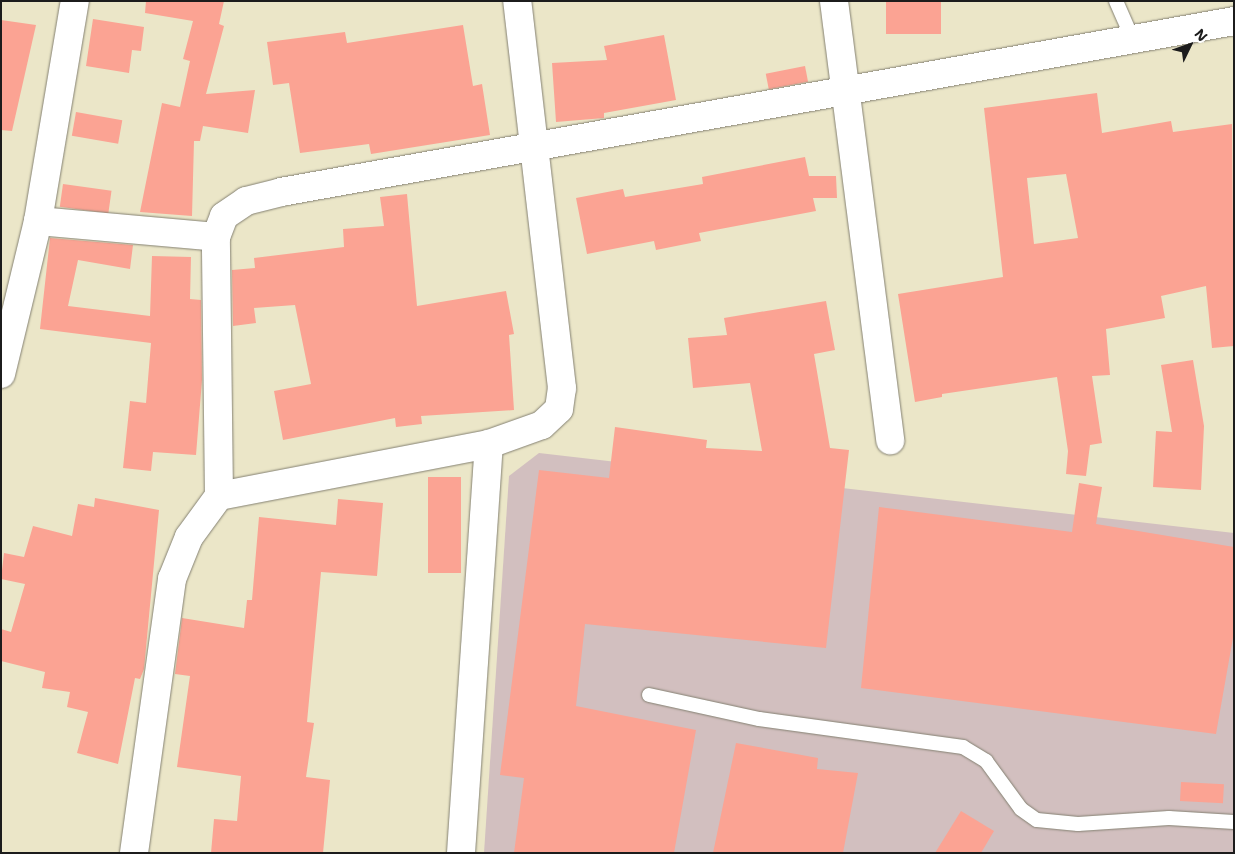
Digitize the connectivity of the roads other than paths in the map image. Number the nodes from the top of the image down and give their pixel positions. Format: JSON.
{"nodes":[{"id":1,"x":75,"y":1,"type":"edge"},
{"id":2,"x":517,"y":1,"type":"edge"},
{"id":3,"x":834,"y":1,"type":"edge"},
{"id":4,"x":1116,"y":1,"type":"edge"},
{"id":5,"x":1234,"y":21,"type":"edge"},
{"id":6,"x":1133,"y":40,"type":"junction"},
{"id":7,"x":843,"y":90,"type":"junction"},
{"id":8,"x":534,"y":147,"type":"junction"},
{"id":9,"x":38,"y":221,"type":"junction"},
{"id":10,"x":216,"y":237,"type":"junction"},
{"id":11,"x":1,"y":374,"type":"edge"},
{"id":12,"x":890,"y":440,"type":"dead end"},
{"id":13,"x":489,"y":444,"type":"junction"},
{"id":14,"x":220,"y":496,"type":"junction"},
{"id":15,"x":649,"y":695,"type":"dead end"},
{"id":16,"x":1234,"y":822,"type":"edge"},
{"id":17,"x":134,"y":853,"type":"edge"},
{"id":18,"x":462,"y":853,"type":"edge"}],
"edges":[{"from":1,"to":9,"type":"street"},
{"from":2,"to":8,"type":"street"},
{"from":3,"to":7,"type":"street"},
{"from":4,"to":6,"type":"lane"},
{"from":5,"to":6,"type":"street"},
{"from":6,"to":7,"type":"street"},
{"from":7,"to":8,"type":"street"},
{"from":7,"to":12,"type":"street"},
{"from":8,"to":10,"type":"street"},
{"from":8,"to":13,"type":"street"},
{"from":9,"to":10,"type":"street"},
{"from":9,"to":11,"type":"street"},
{"from":10,"to":14,"type":"street"},
{"from":13,"to":14,"type":"street"},
{"from":13,"to":18,"type":"street"},
{"from":14,"to":17,"type":"street"},
{"from":15,"to":16,"type":"lane"}]}
